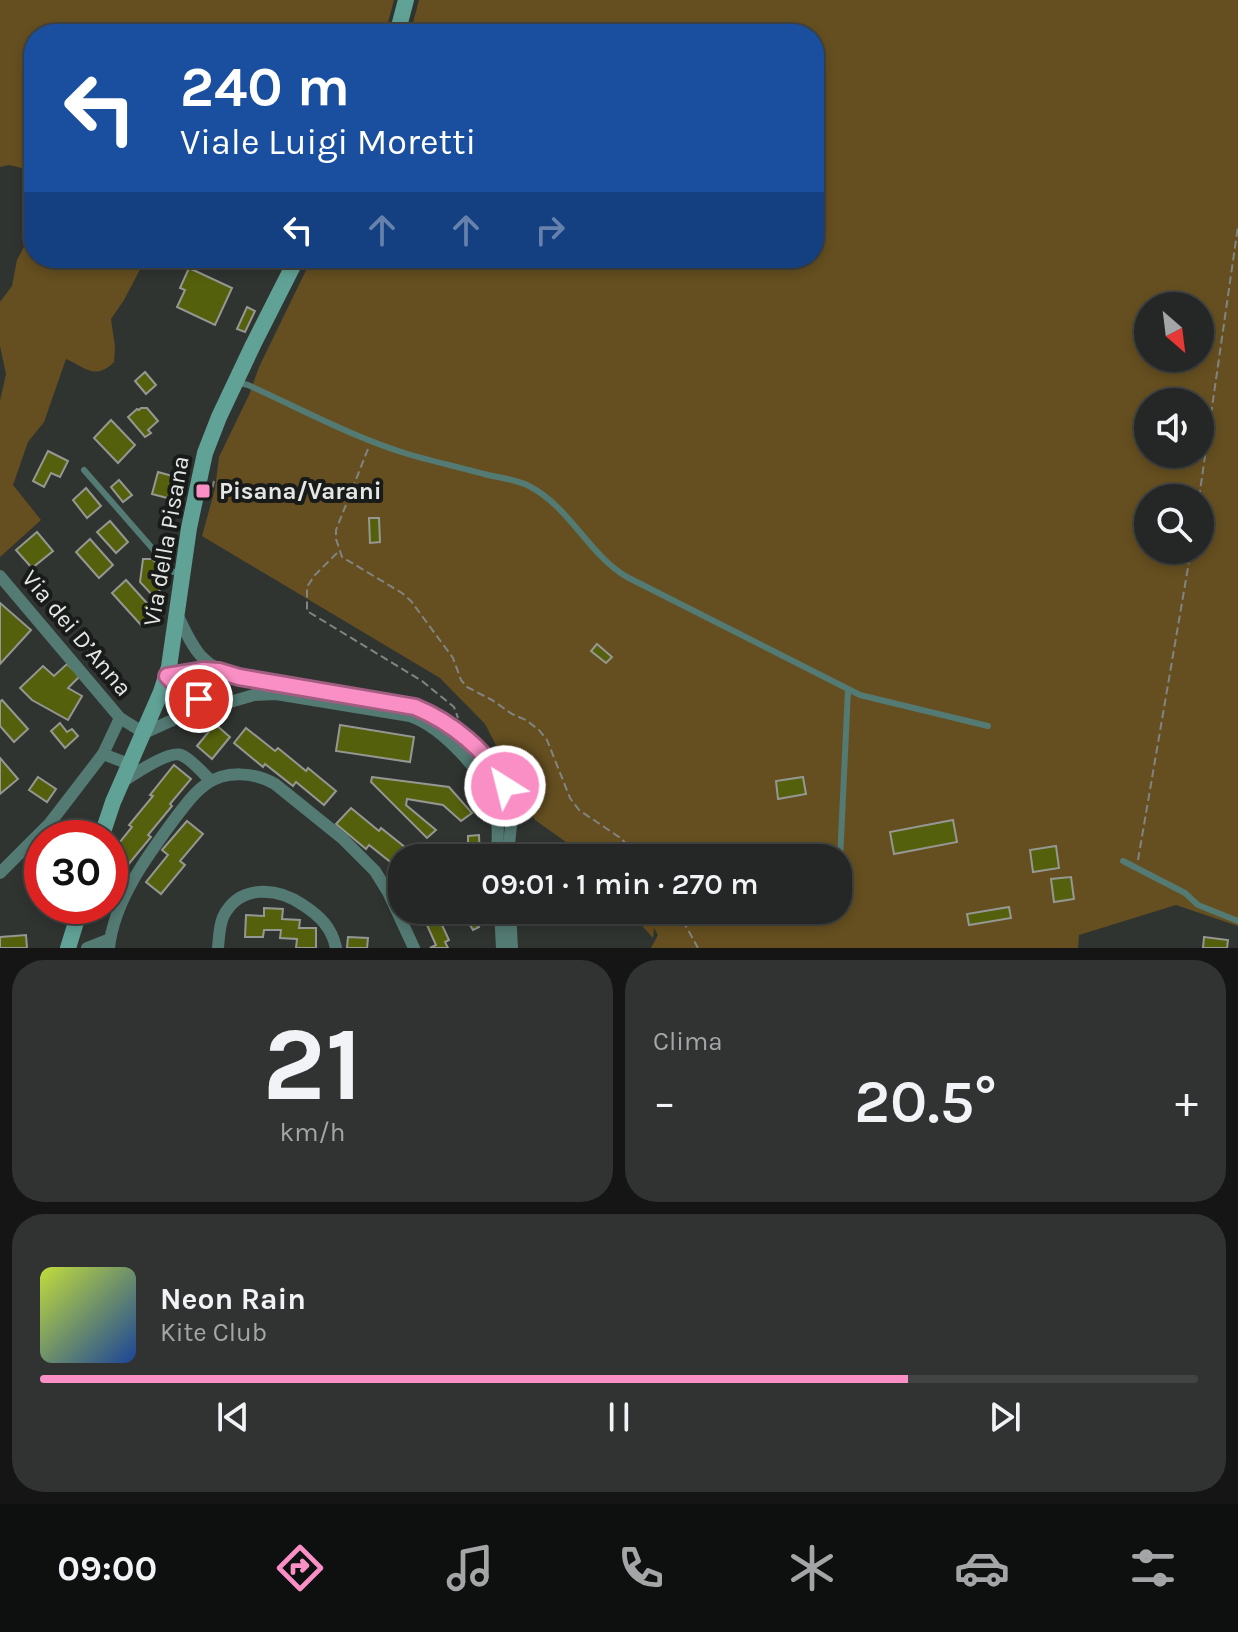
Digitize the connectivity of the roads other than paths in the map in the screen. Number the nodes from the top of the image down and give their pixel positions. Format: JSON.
{"nodes":[{"id":1,"x":406,"y":0,"type":"edge"},
{"id":2,"x":400,"y":24,"type":"edge"},
{"id":3,"x":292,"y":268,"type":"edge"},
{"id":4,"x":236,"y":382,"type":"junction"},
{"id":5,"x":84,"y":470,"type":"dead end"},
{"id":6,"x":182,"y":572,"type":"junction"},
{"id":7,"x":0,"y":576,"type":"edge"},
{"id":8,"x":177,"y":614,"type":"junction"},
{"id":9,"x":219,"y":671,"type":"junction"},
{"id":10,"x":167,"y":676,"type":"junction"},
{"id":11,"x":848,"y":690,"type":"junction"},
{"id":12,"x":227,"y":703,"type":"junction"},
{"id":13,"x":120,"y":718,"type":"junction"},
{"id":14,"x":988,"y":726,"type":"dead end"},
{"id":15,"x":144,"y":733,"type":"junction"},
{"id":16,"x":455,"y":749,"type":"junction"},
{"id":17,"x":103,"y":754,"type":"junction"},
{"id":18,"x":129,"y":764,"type":"junction"},
{"id":19,"x":211,"y":781,"type":"junction"},
{"id":20,"x":122,"y":782,"type":"junction"},
{"id":21,"x":512,"y":809,"type":"junction"},
{"id":22,"x":108,"y":820,"type":"edge"},
{"id":23,"x":497,"y":844,"type":"edge"},
{"id":24,"x":509,"y":844,"type":"edge"},
{"id":25,"x":841,"y":844,"type":"edge"},
{"id":26,"x":1123,"y":861,"type":"dead end"},
{"id":27,"x":0,"y":873,"type":"edge"},
{"id":28,"x":1238,"y":921,"type":"edge"},
{"id":29,"x":75,"y":924,"type":"edge"},
{"id":30,"x":501,"y":924,"type":"edge"},
{"id":31,"x":511,"y":924,"type":"edge"},
{"id":32,"x":110,"y":943,"type":"edge"},
{"id":33,"x":68,"y":948,"type":"edge"},
{"id":34,"x":87,"y":948,"type":"edge"},
{"id":35,"x":218,"y":948,"type":"edge"},
{"id":36,"x":336,"y":948,"type":"edge"},
{"id":37,"x":414,"y":948,"type":"edge"},
{"id":38,"x":502,"y":948,"type":"edge"},
{"id":39,"x":512,"y":948,"type":"edge"}],
"edges":[{"from":1,"to":2,"type":"main road"},
{"from":3,"to":4,"type":"main road","name":"Via della Pisana"},
{"from":4,"to":6,"type":"main road","name":"Via della Pisana"},
{"from":4,"to":11,"type":"lane"},
{"from":5,"to":6,"type":"lane"},
{"from":6,"to":8,"type":"main road","name":"Via della Pisana"},
{"from":7,"to":13,"type":"street","name":"Via dei D’Anna"},
{"from":8,"to":9,"type":"street"},
{"from":8,"to":10,"type":"main road","name":"Via della Pisana"},
{"from":9,"to":10,"type":"street"},
{"from":9,"to":21,"type":"street"},
{"from":10,"to":12,"type":"street"},
{"from":10,"to":15,"type":"main road","name":"Via della Pisana"},
{"from":11,"to":14,"type":"lane"},
{"from":11,"to":25,"type":"lane"},
{"from":12,"to":15,"type":"street"},
{"from":12,"to":16,"type":"street"},
{"from":13,"to":15,"type":"street","name":"Via dei D’Anna"},
{"from":13,"to":17,"type":"street"},
{"from":15,"to":18,"type":"main road","name":"Via della Pisana"},
{"from":16,"to":21,"type":"street"},
{"from":16,"to":23,"type":"street"},
{"from":17,"to":18,"type":"street"},
{"from":17,"to":27,"type":"street"},
{"from":18,"to":20,"type":"main road","name":"Via della Pisana"},
{"from":19,"to":20,"type":"street"},
{"from":19,"to":32,"type":"street"},
{"from":19,"to":37,"type":"street"},
{"from":20,"to":22,"type":"main road","name":"Via della Pisana"},
{"from":21,"to":24,"type":"street"},
{"from":26,"to":28,"type":"lane"},
{"from":29,"to":33,"type":"main road"},
{"from":30,"to":38,"type":"street"},
{"from":31,"to":39,"type":"street"},
{"from":32,"to":34,"type":"street"},
{"from":35,"to":36,"type":"street"}]}
